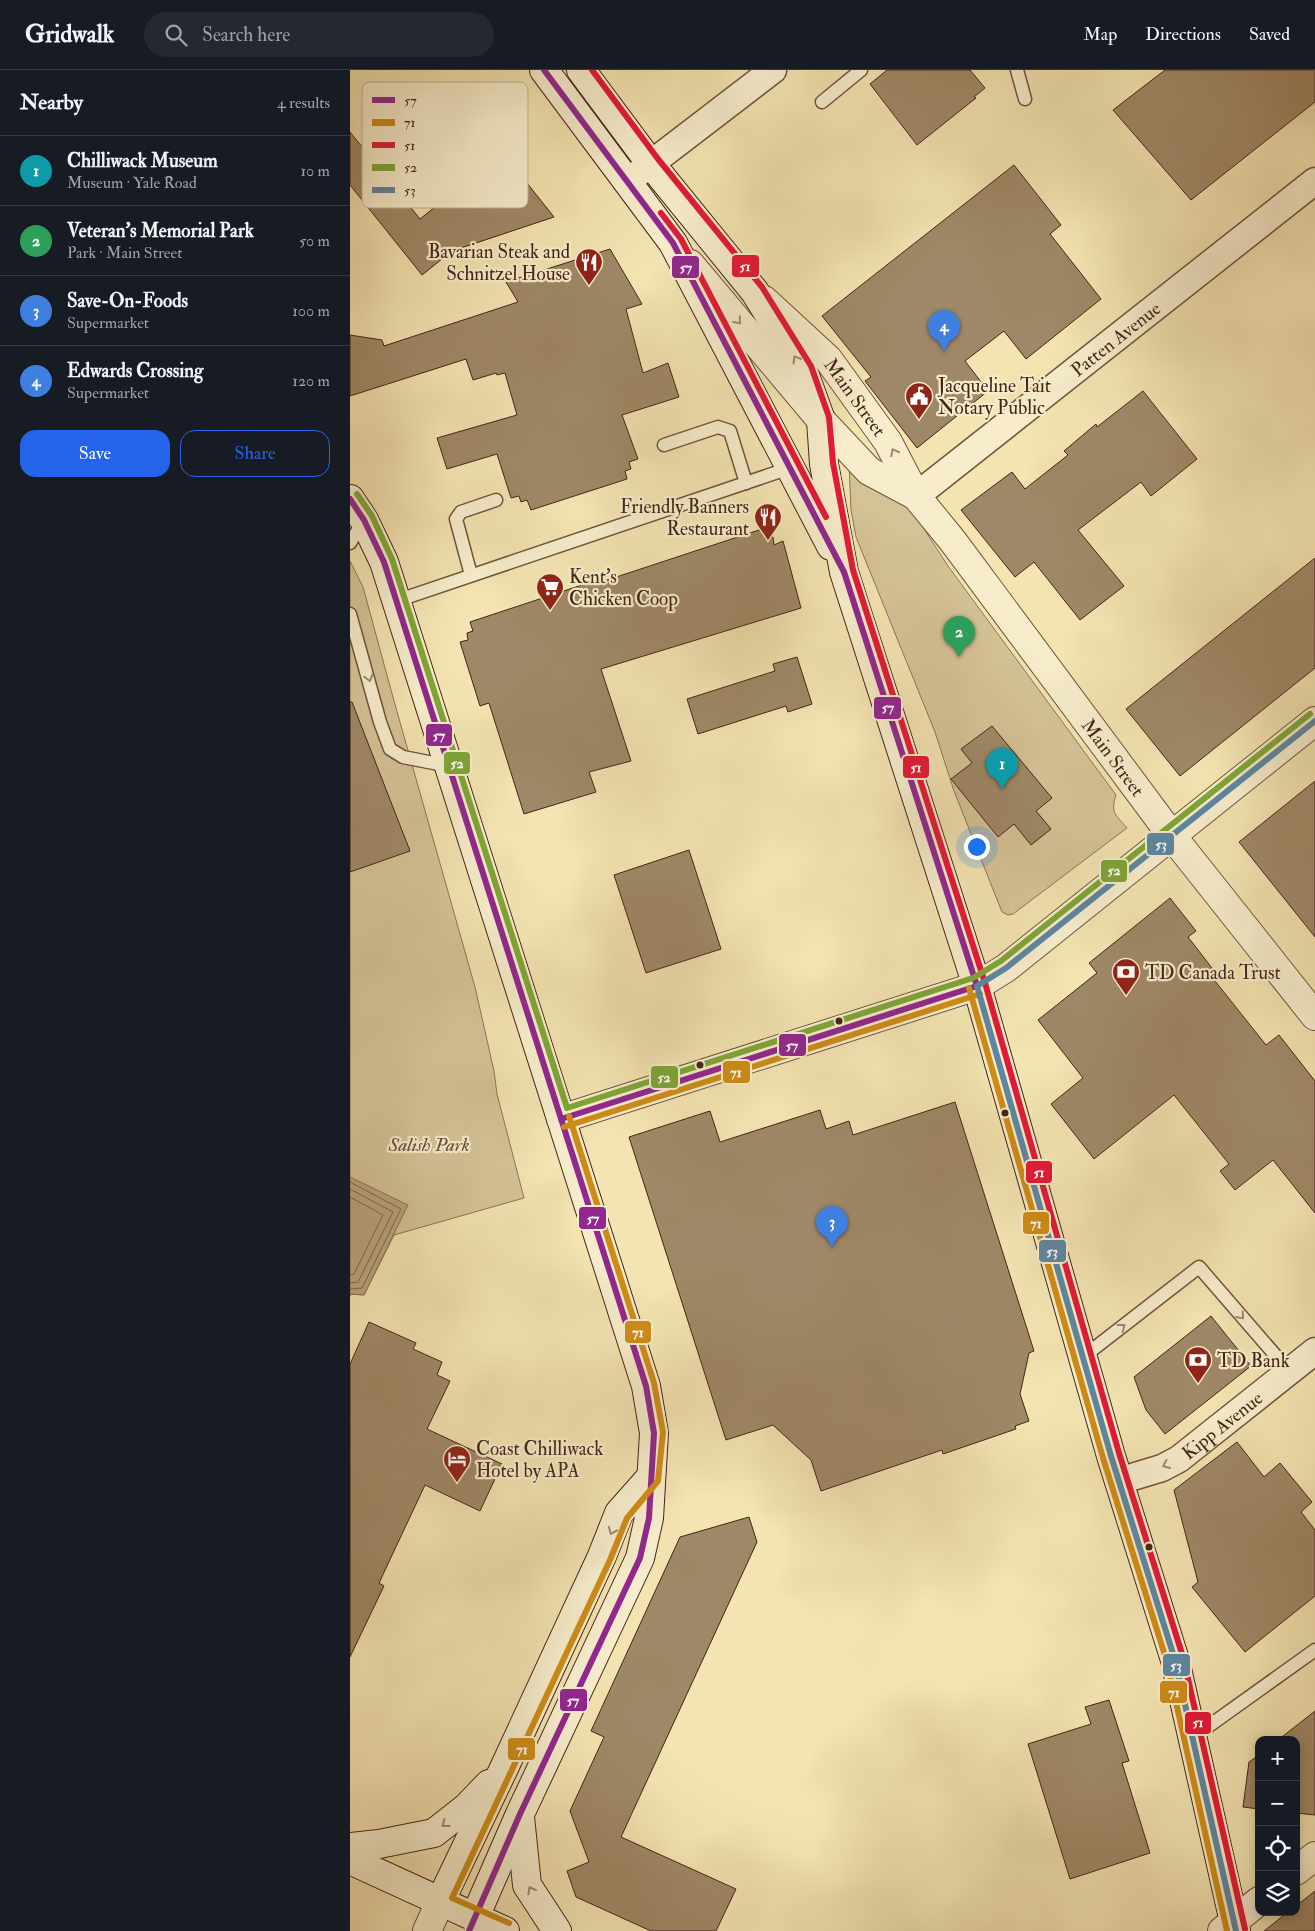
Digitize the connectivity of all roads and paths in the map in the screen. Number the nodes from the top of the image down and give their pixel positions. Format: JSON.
{"nodes":[{"id":1,"x":544,"y":70,"type":"edge"},
{"id":2,"x":581,"y":70,"type":"edge"},
{"id":3,"x":773,"y":70,"type":"edge"},
{"id":4,"x":861,"y":70,"type":"edge"},
{"id":5,"x":1018,"y":70,"type":"edge"},
{"id":6,"x":1025,"y":99,"type":"dead end"},
{"id":7,"x":822,"y":102,"type":"dead end"},
{"id":8,"x":651,"y":164,"type":"junction"},
{"id":9,"x":1315,"y":181,"type":"edge"},
{"id":10,"x":627,"y":182,"type":"junction"},
{"id":11,"x":673,"y":243,"type":"junction"},
{"id":12,"x":756,"y":292,"type":"junction"},
{"id":13,"x":821,"y":420,"type":"junction"},
{"id":14,"x":664,"y":445,"type":"dead end"},
{"id":15,"x":790,"y":468,"type":"junction"},
{"id":16,"x":746,"y":483,"type":"junction"},
{"id":17,"x":916,"y":496,"type":"junction"},
{"id":18,"x":496,"y":500,"type":"dead end"},
{"id":19,"x":357,"y":509,"type":"edge"},
{"id":20,"x":350,"y":543,"type":"edge"},
{"id":21,"x":844,"y":572,"type":"junction"},
{"id":22,"x":471,"y":575,"type":"junction"},
{"id":23,"x":396,"y":601,"type":"junction"},
{"id":24,"x":350,"y":614,"type":"edge"},
{"id":25,"x":1315,"y":721,"type":"edge"},
{"id":26,"x":449,"y":766,"type":"junction"},
{"id":27,"x":1172,"y":836,"type":"junction"},
{"id":28,"x":977,"y":986,"type":"junction"},
{"id":29,"x":1315,"y":1016,"type":"edge"},
{"id":30,"x":561,"y":1120,"type":"junction"},
{"id":31,"x":1315,"y":1350,"type":"edge"},
{"id":32,"x":1083,"y":1356,"type":"junction"},
{"id":33,"x":1288,"y":1372,"type":"junction"},
{"id":34,"x":650,"y":1478,"type":"junction"},
{"id":35,"x":1119,"y":1481,"type":"junction"},
{"id":36,"x":1315,"y":1650,"type":"edge"},
{"id":37,"x":1192,"y":1738,"type":"junction"},
{"id":38,"x":505,"y":1766,"type":"junction"},
{"id":39,"x":520,"y":1814,"type":"junction"},
{"id":40,"x":350,"y":1847,"type":"edge"},
{"id":41,"x":1315,"y":1856,"type":"edge"},
{"id":42,"x":350,"y":1860,"type":"edge"},
{"id":43,"x":1300,"y":1868,"type":"edge"},
{"id":44,"x":440,"y":1902,"type":"junction"},
{"id":45,"x":1255,"y":1905,"type":"edge"},
{"id":46,"x":472,"y":1924,"type":"edge"},
{"id":47,"x":1231,"y":1928,"type":"edge"},
{"id":48,"x":427,"y":1931,"type":"edge"},
{"id":49,"x":505,"y":1931,"type":"edge"},
{"id":50,"x":557,"y":1931,"type":"edge"}],
"edges":[{"from":1,"to":10,"type":"main road"},
{"from":2,"to":8,"type":"main road"},
{"from":3,"to":8,"type":"street"},
{"from":4,"to":7,"type":"lane"},
{"from":5,"to":6,"type":"lane"},
{"from":8,"to":10,"type":"street"},
{"from":8,"to":12,"type":"main road"},
{"from":9,"to":17,"type":"street","name":"Patten Avenue"},
{"from":10,"to":11,"type":"main road"},
{"from":11,"to":13,"type":"main road","name":"Main Street","one_way":true},
{"from":11,"to":15,"type":"main road"},
{"from":13,"to":12,"type":"main road","one_way":true},
{"from":17,"to":12,"type":"main road","name":"Main Street","one_way":true},
{"from":13,"to":17,"type":"main road","name":"Main Street"},
{"from":13,"to":21,"type":"main road"},
{"from":14,"to":16,"type":"lane"},
{"from":15,"to":16,"type":"lane"},
{"from":15,"to":21,"type":"main road"},
{"from":16,"to":22,"type":"lane"},
{"from":17,"to":27,"type":"main road","name":"Main Street"},
{"from":18,"to":22,"type":"lane"},
{"from":19,"to":20,"type":"lane"},
{"from":19,"to":23,"type":"main road"},
{"from":21,"to":28,"type":"main road"},
{"from":22,"to":23,"type":"lane"},
{"from":23,"to":26,"type":"main road"},
{"from":24,"to":26,"type":"lane","one_way":true},
{"from":25,"to":27,"type":"main road"},
{"from":26,"to":30,"type":"main road"},
{"from":27,"to":28,"type":"main road"},
{"from":27,"to":29,"type":"main road","name":"Main Street"},
{"from":28,"to":30,"type":"main road"},
{"from":28,"to":32,"type":"main road"},
{"from":30,"to":34,"type":"main road"},
{"from":31,"to":33,"type":"street","name":"Kipp Avenue"},
{"from":32,"to":33,"type":"lane","one_way":true},
{"from":32,"to":35,"type":"main road"},
{"from":33,"to":35,"type":"street","name":"Kipp Avenue","one_way":true},
{"from":34,"to":38,"type":"main road","one_way":true},
{"from":34,"to":39,"type":"main road"},
{"from":35,"to":37,"type":"main road"},
{"from":36,"to":37,"type":"lane"},
{"from":37,"to":47,"type":"main road"},
{"from":38,"to":40,"type":"main road","one_way":true},
{"from":38,"to":44,"type":"main road"},
{"from":39,"to":46,"type":"main road"},
{"from":50,"to":39,"type":"main road","one_way":true},
{"from":41,"to":43,"type":"main road"},
{"from":42,"to":44,"type":"main road"},
{"from":44,"to":46,"type":"main road"},
{"from":44,"to":48,"type":"main road"},
{"from":45,"to":47,"type":"main road"},
{"from":46,"to":49,"type":"main road"}]}
